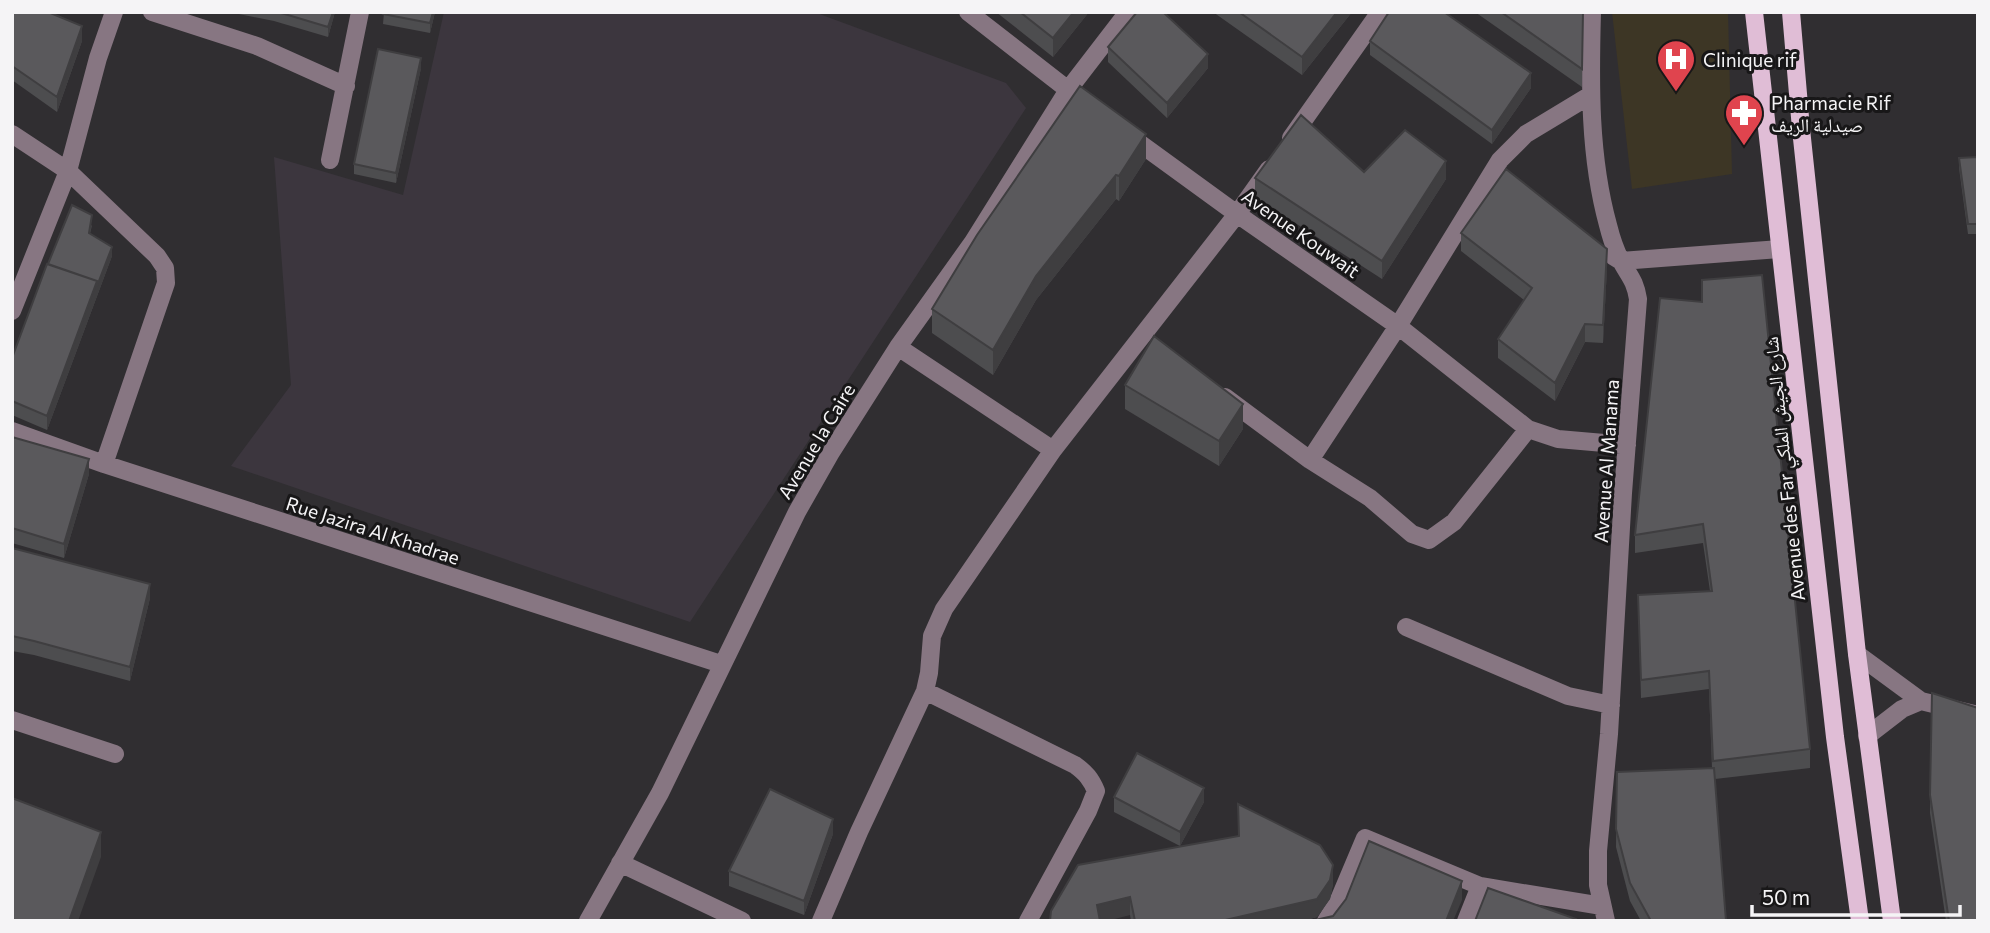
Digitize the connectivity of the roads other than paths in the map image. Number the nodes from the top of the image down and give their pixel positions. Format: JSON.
{"nodes":[{"id":1,"x":114,"y":12,"type":"edge"},
{"id":2,"x":152,"y":12,"type":"edge"},
{"id":3,"x":360,"y":12,"type":"edge"},
{"id":4,"x":968,"y":12,"type":"edge"},
{"id":5,"x":1128,"y":12,"type":"edge"},
{"id":6,"x":1380,"y":12,"type":"edge"},
{"id":7,"x":1592,"y":12,"type":"edge"},
{"id":8,"x":1754,"y":12,"type":"edge"},
{"id":9,"x":1791,"y":12,"type":"edge"},
{"id":10,"x":203,"y":20,"type":"edge"},
{"id":11,"x":346,"y":86,"type":"junction"},
{"id":12,"x":1068,"y":90,"type":"junction"},
{"id":13,"x":1590,"y":96,"type":"junction"},
{"id":14,"x":1090,"y":107,"type":"edge"},
{"id":15,"x":1113,"y":123,"type":"edge"},
{"id":16,"x":12,"y":134,"type":"edge"},
{"id":17,"x":330,"y":160,"type":"dead end"},
{"id":18,"x":68,"y":171,"type":"junction"},
{"id":19,"x":1237,"y":214,"type":"junction"},
{"id":20,"x":1599,"y":247,"type":"edge"},
{"id":21,"x":1780,"y":248,"type":"junction"},
{"id":22,"x":1621,"y":261,"type":"junction"},
{"id":23,"x":16,"y":289,"type":"edge"},
{"id":24,"x":12,"y":311,"type":"edge"},
{"id":25,"x":1398,"y":326,"type":"junction"},
{"id":26,"x":898,"y":347,"type":"junction"},
{"id":27,"x":1208,"y":385,"type":"edge"},
{"id":28,"x":1528,"y":429,"type":"junction"},
{"id":29,"x":12,"y":431,"type":"edge"},
{"id":30,"x":1627,"y":445,"type":"junction"},
{"id":31,"x":1053,"y":450,"type":"junction"},
{"id":32,"x":1310,"y":460,"type":"junction"},
{"id":33,"x":104,"y":464,"type":"junction"},
{"id":34,"x":1406,"y":627,"type":"dead end"},
{"id":35,"x":1857,"y":654,"type":"junction"},
{"id":36,"x":721,"y":664,"type":"junction"},
{"id":37,"x":925,"y":691,"type":"junction"},
{"id":38,"x":1921,"y":701,"type":"junction"},
{"id":39,"x":1611,"y":705,"type":"junction"},
{"id":40,"x":1978,"y":715,"type":"edge"},
{"id":41,"x":12,"y":720,"type":"edge"},
{"id":42,"x":1867,"y":736,"type":"junction"},
{"id":43,"x":115,"y":754,"type":"dead end"},
{"id":44,"x":620,"y":863,"type":"junction"},
{"id":45,"x":1480,"y":886,"type":"junction"},
{"id":46,"x":1604,"y":914,"type":"edge"},
{"id":47,"x":588,"y":921,"type":"edge"},
{"id":48,"x":742,"y":921,"type":"edge"},
{"id":49,"x":821,"y":921,"type":"edge"},
{"id":50,"x":1028,"y":921,"type":"edge"},
{"id":51,"x":1326,"y":921,"type":"edge"},
{"id":52,"x":1466,"y":921,"type":"edge"},
{"id":53,"x":1860,"y":921,"type":"edge"},
{"id":54,"x":1892,"y":921,"type":"edge"}],
"edges":[{"from":1,"to":18,"type":"street"},
{"from":2,"to":10,"type":"street"},
{"from":3,"to":11,"type":"street"},
{"from":4,"to":12,"type":"street"},
{"from":5,"to":12,"type":"street","name":"Avenue la Caire"},
{"from":6,"to":19,"type":"street"},
{"from":7,"to":13,"type":"street","name":"Avenue Al Manama"},
{"from":8,"to":21,"type":"main road","name":"Avenue des Far شارع الجيش الملكي"},
{"from":9,"to":35,"type":"main road"},
{"from":10,"to":11,"type":"street"},
{"from":11,"to":17,"type":"street"},
{"from":12,"to":14,"type":"street"},
{"from":12,"to":26,"type":"street","name":"Avenue la Caire"},
{"from":13,"to":22,"type":"street","name":"Avenue Al Manama"},
{"from":13,"to":25,"type":"street"},
{"from":15,"to":19,"type":"street","name":"Avenue Kouwait"},
{"from":16,"to":18,"type":"street"},
{"from":18,"to":23,"type":"street"},
{"from":18,"to":33,"type":"street"},
{"from":19,"to":25,"type":"street","name":"Avenue Kouwait"},
{"from":19,"to":31,"type":"street"},
{"from":20,"to":22,"type":"street"},
{"from":21,"to":22,"type":"street"},
{"from":21,"to":53,"type":"main road","name":"Avenue des Far شارع الجيش الملكي"},
{"from":22,"to":30,"type":"street","name":"Avenue Al Manama"},
{"from":23,"to":24,"type":"street"},
{"from":25,"to":28,"type":"street","name":"Avenue Kouwait"},
{"from":25,"to":32,"type":"street"},
{"from":26,"to":31,"type":"street"},
{"from":26,"to":36,"type":"street","name":"Avenue la Caire"},
{"from":27,"to":32,"type":"street"},
{"from":28,"to":30,"type":"street","name":"Avenue Kouwait"},
{"from":28,"to":32,"type":"street"},
{"from":29,"to":33,"type":"street","name":"Rue Jazira Al Khadrae"},
{"from":30,"to":39,"type":"street","name":"Avenue Al Manama"},
{"from":31,"to":37,"type":"street"},
{"from":33,"to":36,"type":"street","name":"Rue Jazira Al Khadrae"},
{"from":34,"to":39,"type":"street"},
{"from":35,"to":38,"type":"street"},
{"from":35,"to":42,"type":"main road"},
{"from":36,"to":44,"type":"street","name":"Avenue la Caire"},
{"from":37,"to":49,"type":"street"},
{"from":37,"to":50,"type":"street"},
{"from":38,"to":40,"type":"street"},
{"from":38,"to":42,"type":"street"},
{"from":39,"to":46,"type":"street","name":"Avenue Al Manama"},
{"from":41,"to":43,"type":"street"},
{"from":42,"to":54,"type":"main road"},
{"from":44,"to":47,"type":"street","name":"Avenue la Caire"},
{"from":44,"to":48,"type":"street"},
{"from":45,"to":46,"type":"street"},
{"from":45,"to":51,"type":"street"},
{"from":45,"to":52,"type":"street"}]}
